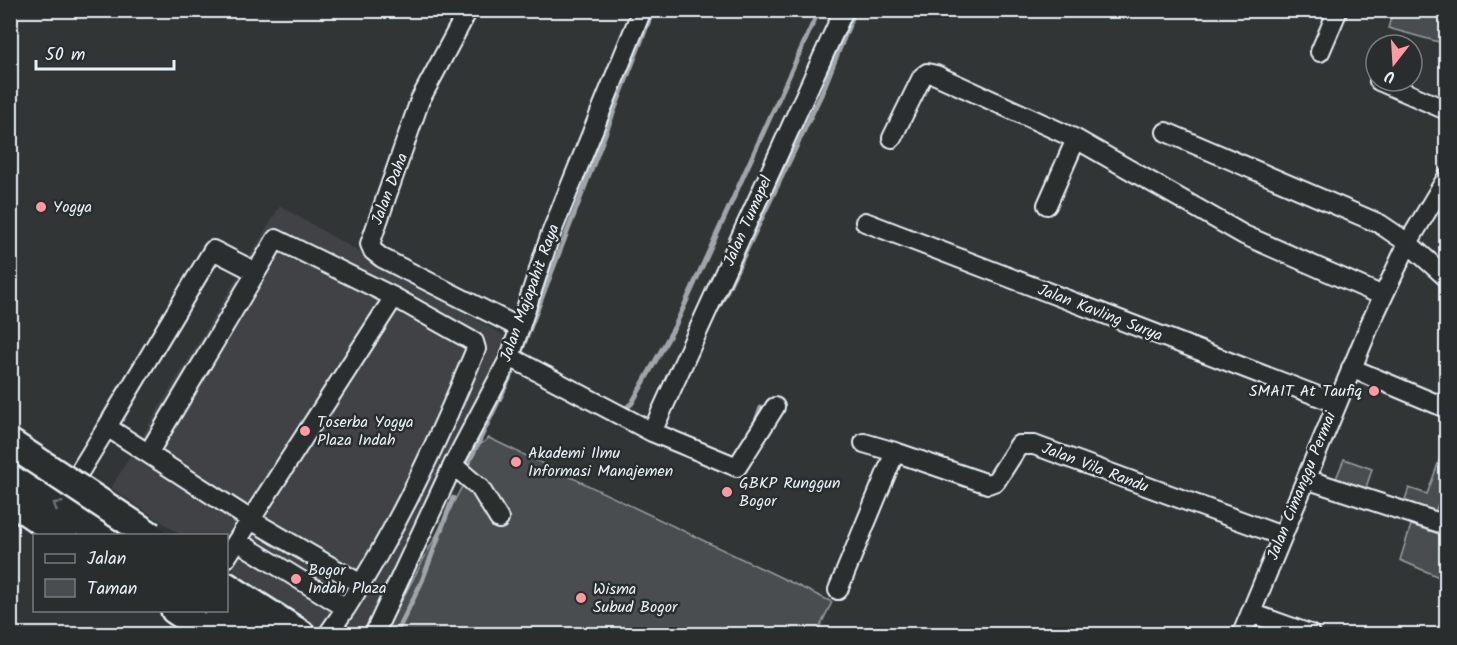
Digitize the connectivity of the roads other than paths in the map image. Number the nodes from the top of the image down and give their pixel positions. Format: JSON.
{"nodes":[{"id":1,"x":468,"y":10,"type":"edge"},
{"id":2,"x":642,"y":10,"type":"edge"},
{"id":3,"x":844,"y":10,"type":"edge"},
{"id":4,"x":1338,"y":10,"type":"edge"},
{"id":5,"x":1320,"y":52,"type":"dead end"},
{"id":6,"x":1406,"y":93,"type":"edge"},
{"id":7,"x":1446,"y":110,"type":"edge"},
{"id":8,"x":1166,"y":132,"type":"dead end"},
{"id":9,"x":892,"y":138,"type":"dead end"},
{"id":10,"x":1076,"y":139,"type":"junction"},
{"id":11,"x":1446,"y":179,"type":"edge"},
{"id":12,"x":1047,"y":205,"type":"dead end"},
{"id":13,"x":865,"y":222,"type":"dead end"},
{"id":14,"x":1408,"y":243,"type":"junction"},
{"id":15,"x":256,"y":272,"type":"junction"},
{"id":16,"x":1446,"y":277,"type":"edge"},
{"id":17,"x":1383,"y":296,"type":"junction"},
{"id":18,"x":394,"y":297,"type":"junction"},
{"id":19,"x":520,"y":328,"type":"junction"},
{"id":20,"x":516,"y":359,"type":"junction"},
{"id":21,"x":1351,"y":368,"type":"junction"},
{"id":22,"x":1336,"y":403,"type":"junction"},
{"id":23,"x":775,"y":407,"type":"dead end"},
{"id":24,"x":1446,"y":408,"type":"edge"},
{"id":25,"x":107,"y":427,"type":"junction"},
{"id":26,"x":654,"y":428,"type":"junction"},
{"id":27,"x":10,"y":443,"type":"edge"},
{"id":28,"x":864,"y":443,"type":"dead end"},
{"id":29,"x":10,"y":451,"type":"edge"},
{"id":30,"x":149,"y":452,"type":"junction"},
{"id":31,"x":895,"y":452,"type":"junction"},
{"id":32,"x":453,"y":465,"type":"junction"},
{"id":33,"x":10,"y":474,"type":"edge"},
{"id":34,"x":1305,"y":479,"type":"junction"},
{"id":35,"x":69,"y":489,"type":"junction"},
{"id":36,"x":13,"y":508,"type":"edge"},
{"id":37,"x":499,"y":519,"type":"dead end"},
{"id":38,"x":251,"y":520,"type":"junction"},
{"id":39,"x":1446,"y":525,"type":"edge"},
{"id":40,"x":59,"y":534,"type":"edge"},
{"id":41,"x":101,"y":534,"type":"edge"},
{"id":42,"x":137,"y":534,"type":"edge"},
{"id":43,"x":147,"y":534,"type":"edge"},
{"id":44,"x":1282,"y":536,"type":"junction"},
{"id":45,"x":237,"y":541,"type":"junction"},
{"id":46,"x":228,"y":555,"type":"edge"},
{"id":47,"x":361,"y":584,"type":"junction"},
{"id":48,"x":228,"y":586,"type":"edge"},
{"id":49,"x":838,"y":590,"type":"dead end"},
{"id":50,"x":228,"y":593,"type":"edge"},
{"id":51,"x":346,"y":608,"type":"junction"},
{"id":52,"x":178,"y":612,"type":"edge"},
{"id":53,"x":221,"y":612,"type":"edge"},
{"id":54,"x":1251,"y":613,"type":"junction"},
{"id":55,"x":211,"y":634,"type":"edge"},
{"id":56,"x":254,"y":634,"type":"edge"},
{"id":57,"x":291,"y":634,"type":"edge"},
{"id":58,"x":301,"y":634,"type":"edge"},
{"id":59,"x":328,"y":634,"type":"edge"},
{"id":60,"x":374,"y":634,"type":"edge"},
{"id":61,"x":1242,"y":634,"type":"edge"},
{"id":62,"x":1310,"y":634,"type":"edge"}],
"edges":[{"from":1,"to":19,"type":"street","name":"Jalan Daha"},
{"from":2,"to":19,"type":"street","name":"Jalan Majapahit Raya"},
{"from":3,"to":26,"type":"street","name":"Jalan Tumapel"},
{"from":4,"to":5,"type":"street"},
{"from":6,"to":7,"type":"street"},
{"from":8,"to":14,"type":"street"},
{"from":9,"to":10,"type":"street"},
{"from":10,"to":12,"type":"street"},
{"from":10,"to":17,"type":"street"},
{"from":11,"to":14,"type":"street","name":"Jalan Cimanggu Permai"},
{"from":13,"to":22,"type":"street","name":"Jalan Kavling Surya"},
{"from":14,"to":16,"type":"street"},
{"from":14,"to":17,"type":"street","name":"Jalan Cimanggu Permai"},
{"from":15,"to":18,"type":"street"},
{"from":15,"to":25,"type":"street"},
{"from":15,"to":30,"type":"street"},
{"from":17,"to":21,"type":"street","name":"Jalan Cimanggu Permai"},
{"from":18,"to":38,"type":"street"},
{"from":18,"to":47,"type":"street"},
{"from":19,"to":20,"type":"street","name":"Jalan Majapahit Raya"},
{"from":20,"to":26,"type":"street"},
{"from":20,"to":32,"type":"street","name":"Jalan Majapahit Raya"},
{"from":21,"to":22,"type":"street","name":"Jalan Cimanggu Permai"},
{"from":21,"to":24,"type":"street"},
{"from":22,"to":34,"type":"street","name":"Jalan Cimanggu Permai"},
{"from":23,"to":26,"type":"street"},
{"from":25,"to":30,"type":"street"},
{"from":25,"to":35,"type":"street"},
{"from":27,"to":43,"type":"highway","bridge":true},
{"from":28,"to":31,"type":"street"},
{"from":29,"to":35,"type":"highway"},
{"from":30,"to":38,"type":"street"},
{"from":31,"to":44,"type":"street","name":"Jalan Vila Randu"},
{"from":31,"to":49,"type":"street"},
{"from":32,"to":37,"type":"street"},
{"from":32,"to":60,"type":"street","name":"Jalan Majapahit Raya"},
{"from":41,"to":33,"type":"highway","one_way":true},
{"from":34,"to":39,"type":"street"},
{"from":34,"to":44,"type":"street","name":"Jalan Cimanggu Permai"},
{"from":35,"to":42,"type":"highway"},
{"from":36,"to":40,"type":"highway"},
{"from":38,"to":45,"type":"street"},
{"from":38,"to":47,"type":"street"},
{"from":44,"to":54,"type":"street","name":"Jalan Cimanggu Permai"},
{"from":45,"to":46,"type":"street"},
{"from":45,"to":51,"type":"street"},
{"from":47,"to":51,"type":"street"},
{"from":48,"to":58,"type":"highway"},
{"from":50,"to":57,"type":"highway"},
{"from":51,"to":59,"type":"street"},
{"from":52,"to":55,"type":"highway"},
{"from":53,"to":56,"type":"highway"},
{"from":54,"to":61,"type":"street","name":"Jalan Cimanggu Permai"},
{"from":54,"to":62,"type":"street"}]}
